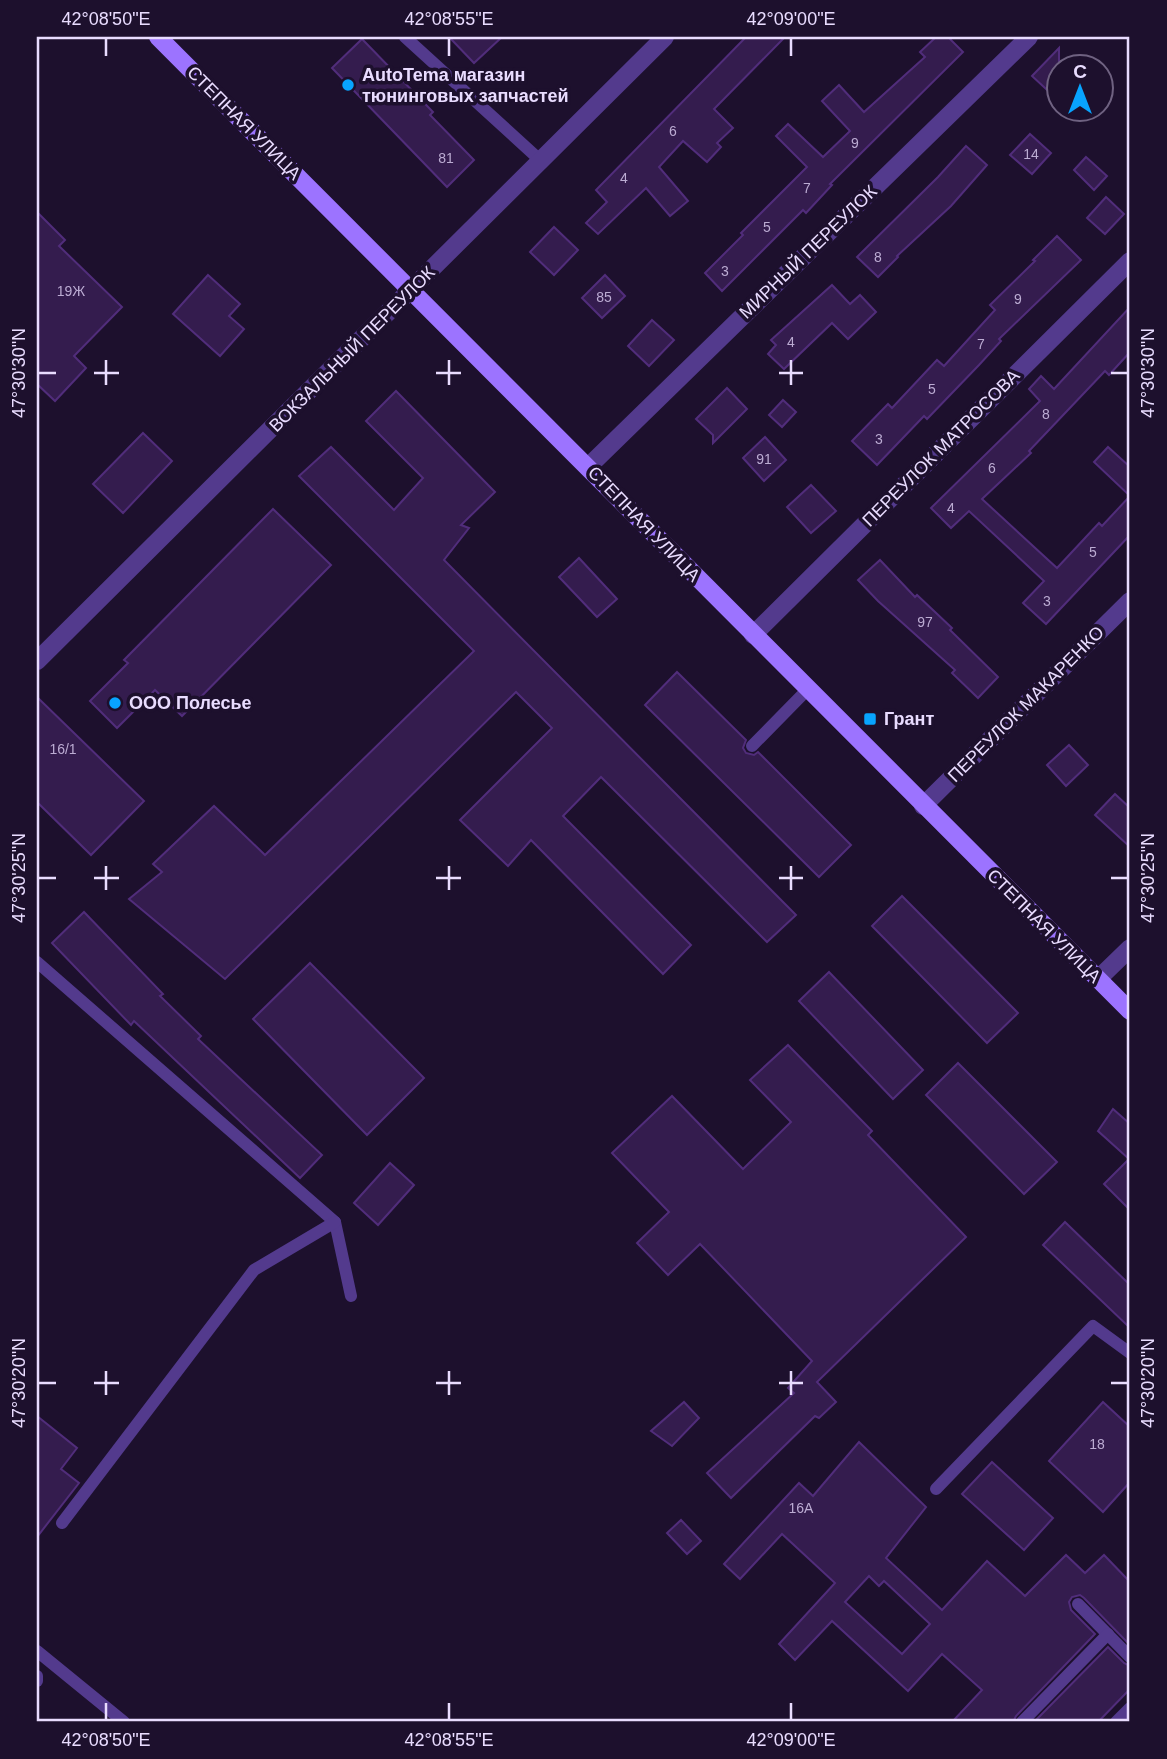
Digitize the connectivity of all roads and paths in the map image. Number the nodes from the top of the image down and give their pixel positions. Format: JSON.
{"nodes":[{"id":1,"x":158,"y":37,"type":"edge"},
{"id":2,"x":405,"y":37,"type":"edge"},
{"id":3,"x":665,"y":37,"type":"edge"},
{"id":4,"x":1029,"y":37,"type":"edge"},
{"id":5,"x":541,"y":161,"type":"junction"},
{"id":6,"x":1130,"y":261,"type":"edge"},
{"id":7,"x":411,"y":290,"type":"junction"},
{"id":8,"x":588,"y":467,"type":"junction"},
{"id":9,"x":1130,"y":601,"type":"edge"},
{"id":10,"x":753,"y":635,"type":"junction"},
{"id":11,"x":37,"y":660,"type":"edge"},
{"id":12,"x":807,"y":690,"type":"junction"},
{"id":13,"x":751,"y":746,"type":"dead end"},
{"id":14,"x":923,"y":806,"type":"junction"},
{"id":15,"x":1130,"y":948,"type":"edge"},
{"id":16,"x":37,"y":962,"type":"edge"},
{"id":17,"x":1098,"y":979,"type":"junction"},
{"id":18,"x":1130,"y":1011,"type":"edge"},
{"id":19,"x":335,"y":1222,"type":"junction"},
{"id":20,"x":351,"y":1296,"type":"dead end"},
{"id":21,"x":1130,"y":1353,"type":"edge"},
{"id":22,"x":936,"y":1489,"type":"dead end"},
{"id":23,"x":62,"y":1523,"type":"dead end"},
{"id":24,"x":1078,"y":1604,"type":"dead end"},
{"id":25,"x":1108,"y":1634,"type":"junction"},
{"id":26,"x":37,"y":1651,"type":"edge"},
{"id":27,"x":1130,"y":1657,"type":"edge"},
{"id":28,"x":1130,"y":1708,"type":"edge"},
{"id":29,"x":124,"y":1722,"type":"edge"},
{"id":30,"x":1023,"y":1722,"type":"edge"},
{"id":31,"x":1116,"y":1722,"type":"edge"}],
"edges":[{"from":1,"to":7,"type":"main road","name":"СТЕПНАЯ УЛИЦА"},
{"from":2,"to":5,"type":"lane"},
{"from":3,"to":5,"type":"street","name":"ВОКЗАЛЬНЫЙ ПЕРЕУЛОК"},
{"from":4,"to":8,"type":"street","name":"МИРНЫЙ ПЕРЕУЛОК"},
{"from":5,"to":7,"type":"street","name":"ВОКЗАЛЬНЫЙ ПЕРЕУЛОК"},
{"from":6,"to":10,"type":"street","name":"ПЕРЕУЛОК МАТРОСОВА"},
{"from":7,"to":8,"type":"main road","name":"СТЕПНАЯ УЛИЦА"},
{"from":7,"to":11,"type":"street","name":"ВОКЗАЛЬНЫЙ ПЕРЕУЛОК"},
{"from":8,"to":10,"type":"main road","name":"СТЕПНАЯ УЛИЦА"},
{"from":9,"to":14,"type":"street","name":"ПЕРЕУЛОК МАКАРЕНКО"},
{"from":10,"to":12,"type":"main road","name":"СТЕПНАЯ УЛИЦА"},
{"from":12,"to":13,"type":"lane"},
{"from":12,"to":14,"type":"main road","name":"СТЕПНАЯ УЛИЦА"},
{"from":14,"to":17,"type":"main road","name":"СТЕПНАЯ УЛИЦА"},
{"from":15,"to":17,"type":"street"},
{"from":16,"to":19,"type":"lane"},
{"from":17,"to":18,"type":"main road","name":"СТЕПНАЯ УЛИЦА"},
{"from":19,"to":20,"type":"lane"},
{"from":19,"to":23,"type":"lane"},
{"from":21,"to":22,"type":"lane"},
{"from":24,"to":25,"type":"lane"},
{"from":25,"to":27,"type":"lane"},
{"from":25,"to":30,"type":"lane"},
{"from":26,"to":29,"type":"lane"},
{"from":28,"to":31,"type":"lane"}]}
